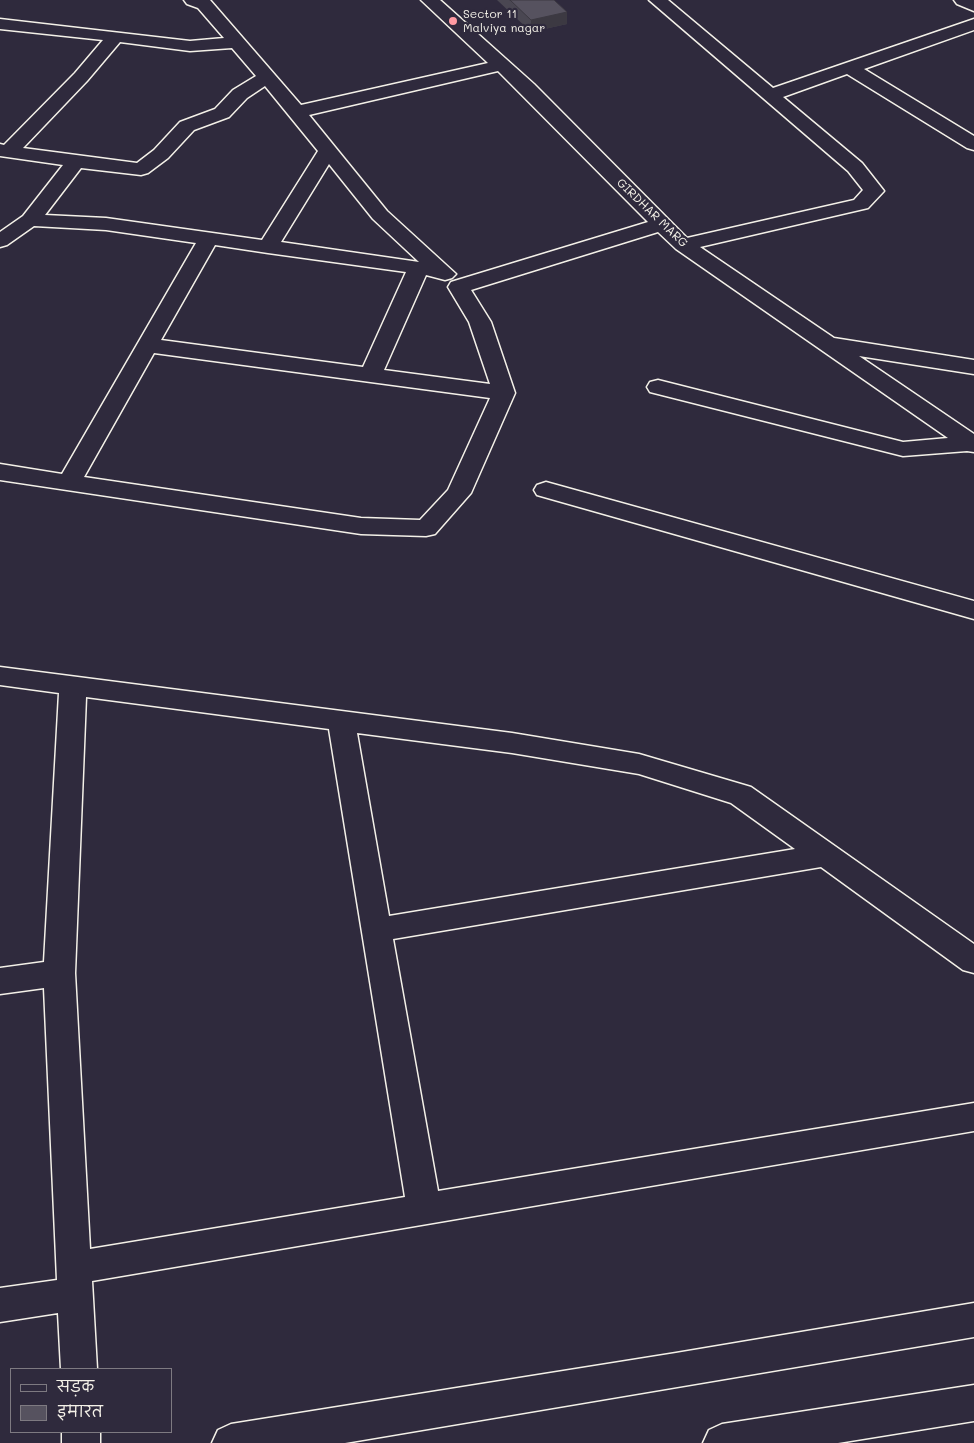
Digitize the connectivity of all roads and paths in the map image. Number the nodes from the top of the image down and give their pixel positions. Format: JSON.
{"nodes":[{"id":1,"x":193,"y":0,"type":"edge"},
{"id":2,"x":430,"y":0,"type":"edge"},
{"id":3,"x":658,"y":0,"type":"edge"},
{"id":4,"x":962,"y":0,"type":"edge"},
{"id":5,"x":974,"y":6,"type":"edge"},
{"id":6,"x":0,"y":24,"type":"edge"},
{"id":7,"x":974,"y":24,"type":"edge"},
{"id":8,"x":116,"y":36,"type":"junction"},
{"id":9,"x":236,"y":42,"type":"junction"},
{"id":10,"x":502,"y":65,"type":"junction"},
{"id":11,"x":850,"y":68,"type":"junction"},
{"id":12,"x":266,"y":77,"type":"junction"},
{"id":13,"x":770,"y":95,"type":"junction"},
{"id":14,"x":297,"y":112,"type":"junction"},
{"id":15,"x":970,"y":137,"type":"edge"},
{"id":16,"x":328,"y":150,"type":"junction"},
{"id":17,"x":4,"y":151,"type":"edge"},
{"id":18,"x":76,"y":161,"type":"junction"},
{"id":19,"x":30,"y":220,"type":"junction"},
{"id":20,"x":662,"y":224,"type":"junction"},
{"id":21,"x":208,"y":239,"type":"junction"},
{"id":22,"x":0,"y":241,"type":"edge"},
{"id":23,"x":683,"y":245,"type":"junction"},
{"id":24,"x":268,"y":247,"type":"junction"},
{"id":25,"x":419,"y":268,"type":"junction"},
{"id":26,"x":441,"y":271,"type":"junction"},
{"id":27,"x":459,"y":287,"type":"junction"},
{"id":28,"x":828,"y":344,"type":"junction"},
{"id":29,"x":147,"y":345,"type":"junction"},
{"id":30,"x":974,"y":367,"type":"edge"},
{"id":31,"x":371,"y":375,"type":"junction"},
{"id":32,"x":658,"y":387,"type":"dead end"},
{"id":33,"x":504,"y":393,"type":"junction"},
{"id":34,"x":972,"y":444,"type":"edge"},
{"id":35,"x":0,"y":472,"type":"edge"},
{"id":36,"x":69,"y":482,"type":"junction"},
{"id":37,"x":546,"y":490,"type":"dead end"},
{"id":38,"x":974,"y":610,"type":"edge"},
{"id":39,"x":0,"y":676,"type":"edge"},
{"id":40,"x":73,"y":687,"type":"junction"},
{"id":41,"x":341,"y":721,"type":"junction"},
{"id":42,"x":826,"y":855,"type":"junction"},
{"id":43,"x":376,"y":930,"type":"junction"},
{"id":44,"x":974,"y":961,"type":"edge"},
{"id":45,"x":60,"y":973,"type":"junction"},
{"id":46,"x":0,"y":981,"type":"edge"},
{"id":47,"x":974,"y":1117,"type":"edge"},
{"id":48,"x":424,"y":1209,"type":"junction"},
{"id":49,"x":75,"y":1281,"type":"junction"},
{"id":50,"x":0,"y":1305,"type":"edge"},
{"id":51,"x":974,"y":1320,"type":"edge"},
{"id":52,"x":79,"y":1368,"type":"edge"},
{"id":53,"x":974,"y":1403,"type":"edge"},
{"id":54,"x":231,"y":1443,"type":"edge"},
{"id":55,"x":722,"y":1443,"type":"edge"}],
"edges":[{"from":1,"to":9,"type":"street"},
{"from":2,"to":10,"type":"street","name":"GIRDHAR MARG"},
{"from":3,"to":13,"type":"street"},
{"from":4,"to":5,"type":"street"},
{"from":6,"to":8,"type":"street"},
{"from":7,"to":11,"type":"street"},
{"from":8,"to":9,"type":"street"},
{"from":8,"to":17,"type":"street"},
{"from":9,"to":12,"type":"street"},
{"from":10,"to":14,"type":"street"},
{"from":10,"to":20,"type":"street","name":"GIRDHAR MARG"},
{"from":11,"to":13,"type":"street"},
{"from":11,"to":15,"type":"street"},
{"from":12,"to":14,"type":"street"},
{"from":12,"to":18,"type":"street"},
{"from":13,"to":23,"type":"street"},
{"from":14,"to":16,"type":"street"},
{"from":16,"to":24,"type":"street"},
{"from":16,"to":26,"type":"street"},
{"from":17,"to":18,"type":"street"},
{"from":18,"to":19,"type":"street"},
{"from":19,"to":21,"type":"street"},
{"from":19,"to":22,"type":"street"},
{"from":20,"to":23,"type":"street","name":"GIRDHAR MARG"},
{"from":20,"to":27,"type":"street"},
{"from":21,"to":24,"type":"street"},
{"from":21,"to":29,"type":"street"},
{"from":23,"to":28,"type":"street","name":"GIRDHAR MARG"},
{"from":24,"to":25,"type":"street"},
{"from":25,"to":26,"type":"street"},
{"from":25,"to":31,"type":"street"},
{"from":26,"to":27,"type":"street"},
{"from":27,"to":33,"type":"street"},
{"from":28,"to":30,"type":"street"},
{"from":28,"to":34,"type":"street","name":"GIRDHAR MARG"},
{"from":29,"to":31,"type":"street"},
{"from":29,"to":36,"type":"street"},
{"from":31,"to":33,"type":"street"},
{"from":32,"to":34,"type":"street"},
{"from":33,"to":36,"type":"street"},
{"from":35,"to":36,"type":"street"},
{"from":37,"to":38,"type":"street"},
{"from":39,"to":40,"type":"street"},
{"from":40,"to":41,"type":"street"},
{"from":40,"to":45,"type":"street"},
{"from":41,"to":42,"type":"street"},
{"from":41,"to":43,"type":"street"},
{"from":42,"to":43,"type":"street"},
{"from":42,"to":44,"type":"street"},
{"from":43,"to":48,"type":"street"},
{"from":45,"to":46,"type":"street"},
{"from":45,"to":49,"type":"street"},
{"from":47,"to":48,"type":"street"},
{"from":48,"to":49,"type":"street"},
{"from":49,"to":50,"type":"street"},
{"from":49,"to":52,"type":"street"},
{"from":51,"to":54,"type":"street"},
{"from":53,"to":55,"type":"street"}]}
